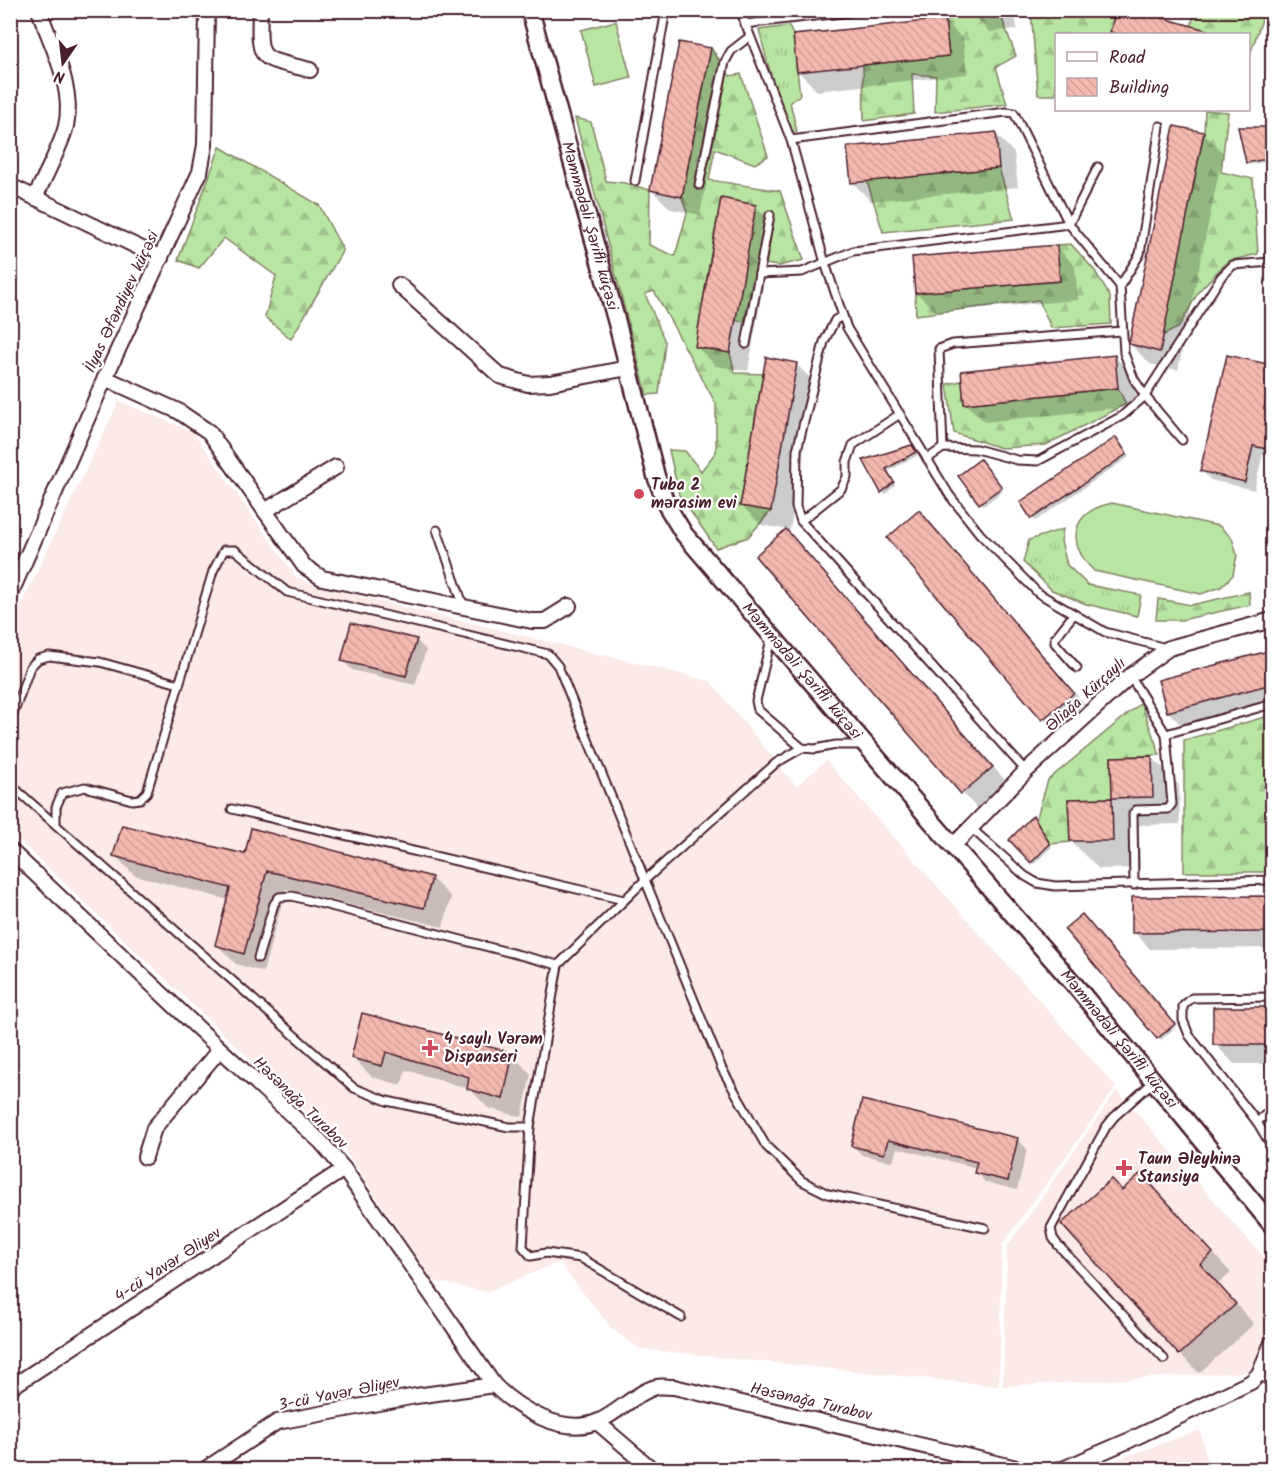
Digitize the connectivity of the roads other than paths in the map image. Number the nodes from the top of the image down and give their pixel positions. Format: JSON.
{"nodes":[{"id":1,"x":39,"y":10,"type":"edge"},
{"id":2,"x":207,"y":10,"type":"edge"},
{"id":3,"x":260,"y":10,"type":"edge"},
{"id":4,"x":530,"y":10,"type":"edge"},
{"id":5,"x":666,"y":10,"type":"edge"},
{"id":6,"x":740,"y":10,"type":"edge"},
{"id":7,"x":869,"y":10,"type":"edge"},
{"id":8,"x":744,"y":24,"type":"junction"},
{"id":9,"x":749,"y":38,"type":"junction"},
{"id":10,"x":310,"y":70,"type":"dead end"},
{"id":11,"x":1160,"y":126,"type":"dead end"},
{"id":12,"x":791,"y":140,"type":"junction"},
{"id":13,"x":1098,"y":167,"type":"dead end"},
{"id":14,"x":635,"y":181,"type":"dead end"},
{"id":15,"x":699,"y":185,"type":"dead end"},
{"id":16,"x":10,"y":191,"type":"edge"},
{"id":17,"x":35,"y":198,"type":"junction"},
{"id":18,"x":770,"y":215,"type":"dead end"},
{"id":19,"x":1069,"y":224,"type":"junction"},
{"id":20,"x":161,"y":258,"type":"junction"},
{"id":21,"x":1272,"y":262,"type":"edge"},
{"id":22,"x":825,"y":263,"type":"junction"},
{"id":23,"x":759,"y":274,"type":"junction"},
{"id":24,"x":399,"y":285,"type":"dead end"},
{"id":25,"x":1120,"y":286,"type":"junction"},
{"id":26,"x":843,"y":316,"type":"junction"},
{"id":27,"x":1122,"y":331,"type":"junction"},
{"id":28,"x":746,"y":344,"type":"dead end"},
{"id":29,"x":628,"y":369,"type":"junction"},
{"id":30,"x":105,"y":378,"type":"junction"},
{"id":31,"x":1145,"y":396,"type":"junction"},
{"id":32,"x":900,"y":414,"type":"junction"},
{"id":33,"x":1182,"y":440,"type":"dead end"},
{"id":34,"x":943,"y":448,"type":"junction"},
{"id":35,"x":927,"y":459,"type":"junction"},
{"id":36,"x":336,"y":466,"type":"dead end"},
{"id":37,"x":265,"y":511,"type":"junction"},
{"id":38,"x":801,"y":521,"type":"junction"},
{"id":39,"x":437,"y":530,"type":"dead end"},
{"id":40,"x":10,"y":596,"type":"edge"},
{"id":41,"x":569,"y":606,"type":"dead end"},
{"id":42,"x":464,"y":607,"type":"junction"},
{"id":43,"x":1074,"y":614,"type":"junction"},
{"id":44,"x":1272,"y":620,"type":"edge"},
{"id":45,"x":772,"y":637,"type":"junction"},
{"id":46,"x":1169,"y":648,"type":"junction"},
{"id":47,"x":1077,"y":668,"type":"dead end"},
{"id":48,"x":1130,"y":676,"type":"junction"},
{"id":49,"x":179,"y":684,"type":"junction"},
{"id":50,"x":1272,"y":704,"type":"edge"},
{"id":51,"x":10,"y":723,"type":"edge"},
{"id":52,"x":1166,"y":734,"type":"junction"},
{"id":53,"x":866,"y":745,"type":"junction"},
{"id":54,"x":802,"y":748,"type":"junction"},
{"id":55,"x":1026,"y":771,"type":"junction"},
{"id":56,"x":10,"y":784,"type":"edge"},
{"id":57,"x":232,"y":809,"type":"dead end"},
{"id":58,"x":56,"y":825,"type":"junction"},
{"id":59,"x":971,"y":828,"type":"junction"},
{"id":60,"x":953,"y":846,"type":"junction"},
{"id":61,"x":10,"y":850,"type":"edge"},
{"id":62,"x":645,"y":880,"type":"junction"},
{"id":63,"x":1272,"y":880,"type":"edge"},
{"id":64,"x":1134,"y":885,"type":"junction"},
{"id":65,"x":624,"y":900,"type":"junction"},
{"id":66,"x":258,"y":958,"type":"dead end"},
{"id":67,"x":558,"y":965,"type":"junction"},
{"id":68,"x":1272,"y":997,"type":"edge"},
{"id":69,"x":219,"y":1049,"type":"junction"},
{"id":70,"x":1153,"y":1082,"type":"junction"},
{"id":71,"x":1272,"y":1109,"type":"edge"},
{"id":72,"x":1257,"y":1122,"type":"junction"},
{"id":73,"x":530,"y":1127,"type":"junction"},
{"id":74,"x":1272,"y":1147,"type":"edge"},
{"id":75,"x":145,"y":1157,"type":"dead end"},
{"id":76,"x":344,"y":1169,"type":"junction"},
{"id":77,"x":1272,"y":1225,"type":"edge"},
{"id":78,"x":985,"y":1228,"type":"dead end"},
{"id":79,"x":681,"y":1317,"type":"dead end"},
{"id":80,"x":1272,"y":1343,"type":"edge"},
{"id":81,"x":1164,"y":1359,"type":"dead end"},
{"id":82,"x":1260,"y":1374,"type":"junction"},
{"id":83,"x":494,"y":1384,"type":"junction"},
{"id":84,"x":1272,"y":1384,"type":"edge"},
{"id":85,"x":10,"y":1388,"type":"edge"},
{"id":86,"x":597,"y":1422,"type":"junction"},
{"id":87,"x":204,"y":1470,"type":"edge"},
{"id":88,"x":653,"y":1470,"type":"edge"},
{"id":89,"x":1025,"y":1470,"type":"edge"},
{"id":90,"x":1053,"y":1470,"type":"edge"}],
"edges":[{"from":1,"to":17,"type":"street"},
{"from":2,"to":20,"type":"street","name":"İlyas Əfəndiyev küçəsi"},
{"from":3,"to":10,"type":"street"},
{"from":4,"to":29,"type":"street","name":"Məmmədəli Şərifli küçəsi"},
{"from":5,"to":14,"type":"lane"},
{"from":6,"to":8,"type":"lane"},
{"from":7,"to":8,"type":"lane"},
{"from":8,"to":9,"type":"lane"},
{"from":9,"to":12,"type":"lane"},
{"from":9,"to":15,"type":"lane"},
{"from":11,"to":25,"type":"lane"},
{"from":12,"to":19,"type":"lane"},
{"from":12,"to":22,"type":"lane"},
{"from":13,"to":19,"type":"lane"},
{"from":16,"to":17,"type":"street"},
{"from":17,"to":20,"type":"street"},
{"from":18,"to":23,"type":"lane"},
{"from":19,"to":22,"type":"lane"},
{"from":19,"to":25,"type":"lane"},
{"from":20,"to":30,"type":"street","name":"İlyas Əfəndiyev küçəsi"},
{"from":21,"to":31,"type":"lane"},
{"from":22,"to":23,"type":"lane"},
{"from":22,"to":26,"type":"lane"},
{"from":23,"to":28,"type":"lane"},
{"from":24,"to":29,"type":"street"},
{"from":25,"to":27,"type":"lane"},
{"from":26,"to":32,"type":"lane"},
{"from":26,"to":38,"type":"lane"},
{"from":27,"to":31,"type":"lane"},
{"from":27,"to":34,"type":"lane"},
{"from":29,"to":45,"type":"street","name":"Məmmədəli Şərifli küçəsi"},
{"from":30,"to":37,"type":"street"},
{"from":30,"to":40,"type":"street","name":"İlyas Əfəndiyev küçəsi"},
{"from":31,"to":33,"type":"lane"},
{"from":31,"to":34,"type":"lane"},
{"from":32,"to":35,"type":"lane"},
{"from":32,"to":38,"type":"lane"},
{"from":34,"to":35,"type":"lane"},
{"from":35,"to":43,"type":"lane"},
{"from":36,"to":37,"type":"street"},
{"from":37,"to":42,"type":"street"},
{"from":38,"to":55,"type":"lane"},
{"from":39,"to":42,"type":"lane"},
{"from":41,"to":42,"type":"street"},
{"from":43,"to":46,"type":"lane"},
{"from":43,"to":47,"type":"lane"},
{"from":44,"to":46,"type":"street","name":"Əliağa Kürçaylı"},
{"from":45,"to":53,"type":"street","name":"Məmmədəli Şərifli küçəsi"},
{"from":45,"to":54,"type":"lane"},
{"from":46,"to":48,"type":"street","name":"Əliağa Kürçaylı"},
{"from":48,"to":52,"type":"lane"},
{"from":48,"to":55,"type":"street","name":"Əliağa Kürçaylı"},
{"from":49,"to":51,"type":"lane"},
{"from":49,"to":58,"type":"lane"},
{"from":49,"to":62,"type":"lane"},
{"from":50,"to":52,"type":"lane"},
{"from":52,"to":64,"type":"lane"},
{"from":53,"to":54,"type":"lane"},
{"from":53,"to":60,"type":"street","name":"Məmmədəli Şərifli küçəsi"},
{"from":54,"to":62,"type":"lane"},
{"from":55,"to":59,"type":"street","name":"Əliağa Kürçaylı"},
{"from":56,"to":58,"type":"lane"},
{"from":57,"to":65,"type":"lane"},
{"from":58,"to":73,"type":"lane"},
{"from":59,"to":60,"type":"street","name":"Əliağa Kürçaylı"},
{"from":59,"to":64,"type":"lane"},
{"from":60,"to":70,"type":"street","name":"Məmmədəli Şərifli küçəsi"},
{"from":61,"to":69,"type":"street","name":"Həsənağa Turabov"},
{"from":62,"to":65,"type":"lane"},
{"from":62,"to":78,"type":"lane"},
{"from":63,"to":64,"type":"lane"},
{"from":65,"to":67,"type":"lane"},
{"from":66,"to":67,"type":"lane"},
{"from":67,"to":73,"type":"lane"},
{"from":68,"to":72,"type":"lane"},
{"from":69,"to":75,"type":"street"},
{"from":69,"to":76,"type":"street","name":"Həsənağa Turabov"},
{"from":70,"to":77,"type":"street","name":"Məmmədəli Şərifli küçəsi"},
{"from":70,"to":81,"type":"lane"},
{"from":71,"to":72,"type":"lane"},
{"from":72,"to":74,"type":"lane"},
{"from":73,"to":79,"type":"lane"},
{"from":76,"to":83,"type":"street","name":"Həsənağa Turabov"},
{"from":76,"to":85,"type":"street","name":"4-cü Yavər Əliyev"},
{"from":80,"to":82,"type":"street"},
{"from":82,"to":84,"type":"lane"},
{"from":82,"to":90,"type":"street"},
{"from":83,"to":86,"type":"street","name":"Həsənağa Turabov"},
{"from":83,"to":87,"type":"street","name":"3-cü Yavər Əliyev"},
{"from":86,"to":88,"type":"street"},
{"from":86,"to":89,"type":"street","name":"Həsənağa Turabov"}]}
